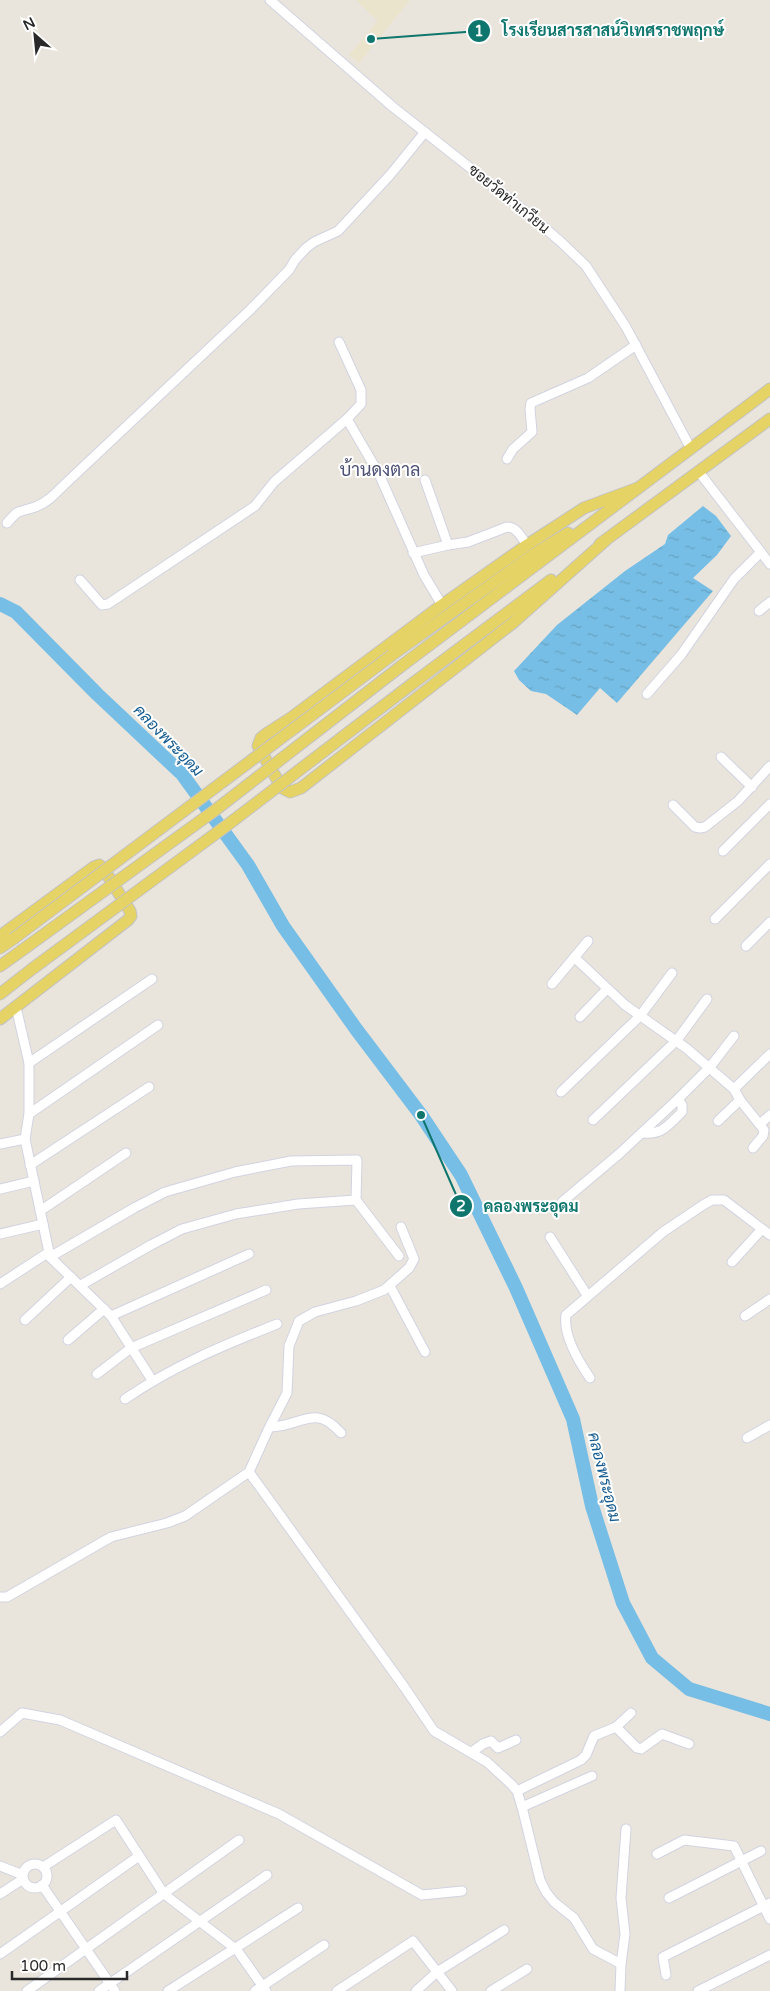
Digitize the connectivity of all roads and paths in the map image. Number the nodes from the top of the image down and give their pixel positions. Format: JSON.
{"nodes":[{"id":1,"x":270,"y":0,"type":"edge"},
{"id":2,"x":425,"y":132,"type":"junction"},
{"id":3,"x":339,"y":342,"type":"dead end"},
{"id":4,"x":636,"y":345,"type":"junction"},
{"id":5,"x":770,"y":389,"type":"edge"},
{"id":6,"x":347,"y":418,"type":"junction"},
{"id":7,"x":770,"y":419,"type":"edge"},
{"id":8,"x":690,"y":449,"type":"junction"},
{"id":9,"x":507,"y":459,"type":"dead end"},
{"id":10,"x":699,"y":472,"type":"junction"},
{"id":11,"x":425,"y":480,"type":"dead end"},
{"id":12,"x":638,"y":488,"type":"junction"},
{"id":13,"x":602,"y":514,"type":"junction"},
{"id":14,"x":8,"y":523,"type":"dead end"},
{"id":15,"x":605,"y":541,"type":"junction"},
{"id":16,"x":448,"y":545,"type":"junction"},
{"id":17,"x":526,"y":545,"type":"junction"},
{"id":18,"x":761,"y":552,"type":"junction"},
{"id":19,"x":413,"y":553,"type":"junction"},
{"id":20,"x":770,"y":564,"type":"edge"},
{"id":21,"x":80,"y":580,"type":"dead end"},
{"id":22,"x":770,"y":602,"type":"edge"},
{"id":23,"x":442,"y":605,"type":"junction"},
{"id":24,"x":759,"y":611,"type":"dead end"},
{"id":25,"x":647,"y":694,"type":"dead end"},
{"id":26,"x":721,"y":757,"type":"dead end"},
{"id":27,"x":770,"y":766,"type":"edge"},
{"id":28,"x":752,"y":787,"type":"junction"},
{"id":29,"x":672,"y":804,"type":"dead end"},
{"id":30,"x":770,"y":804,"type":"edge"},
{"id":31,"x":723,"y":851,"type":"dead end"},
{"id":32,"x":770,"y":864,"type":"edge"},
{"id":33,"x":715,"y":919,"type":"dead end"},
{"id":34,"x":770,"y":922,"type":"edge"},
{"id":35,"x":0,"y":936,"type":"edge"},
{"id":36,"x":588,"y":941,"type":"dead end"},
{"id":37,"x":746,"y":946,"type":"dead end"},
{"id":38,"x":0,"y":948,"type":"edge"},
{"id":39,"x":574,"y":957,"type":"junction"},
{"id":40,"x":0,"y":966,"type":"edge"},
{"id":41,"x":672,"y":973,"type":"dead end"},
{"id":42,"x":152,"y":979,"type":"dead end"},
{"id":43,"x":552,"y":984,"type":"dead end"},
{"id":44,"x":607,"y":989,"type":"junction"},
{"id":45,"x":0,"y":994,"type":"edge"},
{"id":46,"x":708,"y":998,"type":"dead end"},
{"id":47,"x":16,"y":1007,"type":"junction"},
{"id":48,"x":640,"y":1016,"type":"junction"},
{"id":49,"x":580,"y":1017,"type":"dead end"},
{"id":50,"x":0,"y":1019,"type":"edge"},
{"id":51,"x":158,"y":1025,"type":"dead end"},
{"id":52,"x":734,"y":1036,"type":"dead end"},
{"id":53,"x":676,"y":1040,"type":"junction"},
{"id":54,"x":770,"y":1054,"type":"edge"},
{"id":55,"x":29,"y":1063,"type":"junction"},
{"id":56,"x":710,"y":1067,"type":"junction"},
{"id":57,"x":149,"y":1087,"type":"dead end"},
{"id":58,"x":734,"y":1089,"type":"junction"},
{"id":59,"x":561,"y":1092,"type":"dead end"},
{"id":60,"x":740,"y":1100,"type":"junction"},
{"id":61,"x":29,"y":1114,"type":"junction"},
{"id":62,"x":770,"y":1115,"type":"edge"},
{"id":63,"x":594,"y":1120,"type":"dead end"},
{"id":64,"x":718,"y":1121,"type":"dead end"},
{"id":65,"x":760,"y":1124,"type":"junction"},
{"id":66,"x":25,"y":1139,"type":"junction"},
{"id":67,"x":0,"y":1144,"type":"edge"},
{"id":68,"x":753,"y":1148,"type":"dead end"},
{"id":69,"x":126,"y":1153,"type":"dead end"},
{"id":70,"x":30,"y":1164,"type":"junction"},
{"id":71,"x":34,"y":1181,"type":"junction"},
{"id":72,"x":0,"y":1189,"type":"edge"},
{"id":73,"x":356,"y":1200,"type":"junction"},
{"id":74,"x":562,"y":1202,"type":"dead end"},
{"id":75,"x":40,"y":1211,"type":"junction"},
{"id":76,"x":42,"y":1224,"type":"junction"},
{"id":77,"x":401,"y":1227,"type":"dead end"},
{"id":78,"x":762,"y":1229,"type":"junction"},
{"id":79,"x":0,"y":1234,"type":"edge"},
{"id":80,"x":770,"y":1235,"type":"edge"},
{"id":81,"x":550,"y":1237,"type":"dead end"},
{"id":82,"x":249,"y":1254,"type":"dead end"},
{"id":83,"x":49,"y":1255,"type":"junction"},
{"id":84,"x":399,"y":1256,"type":"dead end"},
{"id":85,"x":732,"y":1262,"type":"dead end"},
{"id":86,"x":72,"y":1277,"type":"junction"},
{"id":87,"x":0,"y":1284,"type":"edge"},
{"id":88,"x":80,"y":1285,"type":"junction"},
{"id":89,"x":390,"y":1286,"type":"junction"},
{"id":90,"x":266,"y":1290,"type":"dead end"},
{"id":91,"x":587,"y":1295,"type":"junction"},
{"id":92,"x":770,"y":1299,"type":"edge"},
{"id":93,"x":104,"y":1308,"type":"junction"},
{"id":94,"x":111,"y":1316,"type":"junction"},
{"id":95,"x":745,"y":1316,"type":"dead end"},
{"id":96,"x":25,"y":1320,"type":"dead end"},
{"id":97,"x":277,"y":1324,"type":"dead end"},
{"id":98,"x":68,"y":1340,"type":"dead end"},
{"id":99,"x":131,"y":1348,"type":"junction"},
{"id":100,"x":425,"y":1352,"type":"dead end"},
{"id":101,"x":97,"y":1374,"type":"dead end"},
{"id":102,"x":590,"y":1378,"type":"dead end"},
{"id":103,"x":152,"y":1380,"type":"junction"},
{"id":104,"x":125,"y":1399,"type":"dead end"},
{"id":105,"x":770,"y":1425,"type":"edge"},
{"id":106,"x":270,"y":1427,"type":"junction"},
{"id":107,"x":341,"y":1433,"type":"dead end"},
{"id":108,"x":747,"y":1438,"type":"dead end"},
{"id":109,"x":249,"y":1472,"type":"junction"},
{"id":110,"x":0,"y":1597,"type":"edge"},
{"id":111,"x":632,"y":1713,"type":"dead end"},
{"id":112,"x":616,"y":1727,"type":"junction"},
{"id":113,"x":0,"y":1732,"type":"edge"},
{"id":114,"x":516,"y":1740,"type":"dead end"},
{"id":115,"x":689,"y":1744,"type":"dead end"},
{"id":116,"x":472,"y":1752,"type":"junction"},
{"id":117,"x":592,"y":1776,"type":"dead end"},
{"id":118,"x":517,"y":1791,"type":"junction"},
{"id":119,"x":522,"y":1807,"type":"junction"},
{"id":120,"x":626,"y":1829,"type":"dead end"},
{"id":121,"x":239,"y":1840,"type":"dead end"},
{"id":122,"x":762,"y":1851,"type":"dead end"},
{"id":123,"x":657,"y":1854,"type":"dead end"},
{"id":124,"x":139,"y":1856,"type":"junction"},
{"id":125,"x":742,"y":1862,"type":"junction"},
{"id":126,"x":0,"y":1866,"type":"edge"},
{"id":127,"x":43,"y":1867,"type":"junction"},
{"id":128,"x":267,"y":1875,"type":"dead end"},
{"id":129,"x":23,"y":1877,"type":"junction"},
{"id":130,"x":42,"y":1885,"type":"junction"},
{"id":131,"x":462,"y":1891,"type":"dead end"},
{"id":132,"x":0,"y":1894,"type":"edge"},
{"id":133,"x":164,"y":1894,"type":"junction"},
{"id":134,"x":669,"y":1898,"type":"dead end"},
{"id":135,"x":767,"y":1905,"type":"edge"},
{"id":136,"x":298,"y":1908,"type":"dead end"},
{"id":137,"x":60,"y":1912,"type":"junction"},
{"id":138,"x":770,"y":1919,"type":"edge"},
{"id":139,"x":200,"y":1921,"type":"junction"},
{"id":140,"x":504,"y":1930,"type":"dead end"},
{"id":141,"x":324,"y":1945,"type":"dead end"},
{"id":142,"x":235,"y":1948,"type":"junction"},
{"id":143,"x":86,"y":1949,"type":"junction"},
{"id":144,"x":0,"y":1954,"type":"edge"},
{"id":145,"x":770,"y":1956,"type":"edge"},
{"id":146,"x":621,"y":1964,"type":"junction"},
{"id":147,"x":527,"y":1969,"type":"dead end"},
{"id":148,"x":437,"y":1972,"type":"junction"},
{"id":149,"x":666,"y":1975,"type":"dead end"},
{"id":150,"x":113,"y":1987,"type":"edge"},
{"id":151,"x":261,"y":1989,"type":"edge"},
{"id":152,"x":27,"y":1991,"type":"edge"},
{"id":153,"x":99,"y":1991,"type":"edge"},
{"id":154,"x":168,"y":1991,"type":"edge"},
{"id":155,"x":337,"y":1991,"type":"edge"},
{"id":156,"x":416,"y":1991,"type":"edge"},
{"id":157,"x":452,"y":1991,"type":"edge"},
{"id":158,"x":492,"y":1991,"type":"edge"},
{"id":159,"x":620,"y":1991,"type":"edge"},
{"id":160,"x":698,"y":1991,"type":"edge"}],
"edges":[{"from":1,"to":2,"type":"street","name":"ซอยวัดท่าเกวียน"},
{"from":2,"to":4,"type":"street","name":"ซอยวัดท่าเกวียน"},
{"from":2,"to":14,"type":"street"},
{"from":3,"to":6,"type":"street"},
{"from":4,"to":8,"type":"street","name":"ซอยวัดท่าเกวียน"},
{"from":4,"to":9,"type":"street"},
{"from":5,"to":8,"type":"main road"},
{"from":6,"to":19,"type":"street"},
{"from":6,"to":21,"type":"street"},
{"from":7,"to":10,"type":"main road"},
{"from":8,"to":12,"type":"main road"},
{"from":10,"to":15,"type":"main road"},
{"from":10,"to":18,"type":"street"},
{"from":11,"to":16,"type":"street"},
{"from":12,"to":13,"type":"main road"},
{"from":12,"to":17,"type":"main road"},
{"from":13,"to":38,"type":"main road","bridge":true},
{"from":13,"to":40,"type":"main road","bridge":true},
{"from":15,"to":23,"type":"main road"},
{"from":15,"to":45,"type":"main road","bridge":true},
{"from":16,"to":17,"type":"street"},
{"from":16,"to":19,"type":"street"},
{"from":17,"to":23,"type":"main road"},
{"from":18,"to":20,"type":"street"},
{"from":18,"to":25,"type":"street"},
{"from":19,"to":23,"type":"street"},
{"from":22,"to":24,"type":"street"},
{"from":26,"to":28,"type":"street"},
{"from":27,"to":28,"type":"street"},
{"from":28,"to":29,"type":"street"},
{"from":30,"to":31,"type":"street"},
{"from":32,"to":33,"type":"street"},
{"from":34,"to":37,"type":"street"},
{"from":35,"to":47,"type":"main road"},
{"from":36,"to":39,"type":"street"},
{"from":39,"to":43,"type":"street"},
{"from":39,"to":44,"type":"street"},
{"from":41,"to":48,"type":"street"},
{"from":42,"to":55,"type":"street"},
{"from":44,"to":48,"type":"street"},
{"from":44,"to":49,"type":"street"},
{"from":46,"to":53,"type":"street"},
{"from":47,"to":50,"type":"main road"},
{"from":47,"to":55,"type":"street"},
{"from":48,"to":53,"type":"street"},
{"from":48,"to":59,"type":"street"},
{"from":51,"to":61,"type":"street"},
{"from":52,"to":56,"type":"street"},
{"from":53,"to":56,"type":"street"},
{"from":53,"to":63,"type":"street"},
{"from":54,"to":58,"type":"street"},
{"from":55,"to":61,"type":"street"},
{"from":56,"to":58,"type":"street"},
{"from":56,"to":74,"type":"street"},
{"from":57,"to":70,"type":"street"},
{"from":58,"to":60,"type":"street"},
{"from":60,"to":64,"type":"street"},
{"from":60,"to":65,"type":"street"},
{"from":61,"to":66,"type":"street"},
{"from":62,"to":65,"type":"street"},
{"from":65,"to":68,"type":"street"},
{"from":66,"to":67,"type":"street"},
{"from":66,"to":70,"type":"street"},
{"from":69,"to":75,"type":"street"},
{"from":70,"to":71,"type":"street"},
{"from":71,"to":72,"type":"street"},
{"from":71,"to":75,"type":"street"},
{"from":73,"to":83,"type":"street"},
{"from":73,"to":84,"type":"street"},
{"from":73,"to":88,"type":"street"},
{"from":75,"to":76,"type":"street"},
{"from":76,"to":79,"type":"street"},
{"from":76,"to":83,"type":"street"},
{"from":77,"to":89,"type":"street"},
{"from":78,"to":80,"type":"street"},
{"from":78,"to":85,"type":"street"},
{"from":78,"to":91,"type":"street"},
{"from":81,"to":91,"type":"street"},
{"from":82,"to":94,"type":"street"},
{"from":83,"to":86,"type":"street"},
{"from":83,"to":87,"type":"street"},
{"from":86,"to":88,"type":"street"},
{"from":86,"to":96,"type":"street"},
{"from":88,"to":93,"type":"street"},
{"from":89,"to":100,"type":"street"},
{"from":89,"to":106,"type":"street"},
{"from":90,"to":99,"type":"street"},
{"from":91,"to":102,"type":"street"},
{"from":92,"to":95,"type":"street"},
{"from":93,"to":94,"type":"street"},
{"from":93,"to":98,"type":"street"},
{"from":94,"to":99,"type":"street"},
{"from":97,"to":103,"type":"street"},
{"from":99,"to":101,"type":"street"},
{"from":99,"to":103,"type":"street"},
{"from":103,"to":104,"type":"street"},
{"from":105,"to":108,"type":"street"},
{"from":106,"to":107,"type":"street"},
{"from":106,"to":109,"type":"street"},
{"from":109,"to":110,"type":"street"},
{"from":109,"to":116,"type":"street"},
{"from":111,"to":112,"type":"street"},
{"from":112,"to":115,"type":"street"},
{"from":112,"to":118,"type":"street"},
{"from":113,"to":131,"type":"street"},
{"from":114,"to":116,"type":"street"},
{"from":116,"to":118,"type":"street"},
{"from":117,"to":119,"type":"street"},
{"from":118,"to":119,"type":"street"},
{"from":119,"to":146,"type":"street"},
{"from":120,"to":146,"type":"street"},
{"from":121,"to":133,"type":"street"},
{"from":122,"to":125,"type":"street"},
{"from":123,"to":125,"type":"street"},
{"from":124,"to":127,"type":"street"},
{"from":124,"to":133,"type":"street"},
{"from":124,"to":137,"type":"street"},
{"from":125,"to":134,"type":"street"},
{"from":125,"to":135,"type":"street"},
{"from":126,"to":129,"type":"street"},
{"from":127,"to":129,"type":"street"},
{"from":127,"to":130,"type":"street"},
{"from":128,"to":139,"type":"street"},
{"from":129,"to":130,"type":"street"},
{"from":129,"to":132,"type":"street"},
{"from":130,"to":137,"type":"street"},
{"from":133,"to":139,"type":"street"},
{"from":133,"to":143,"type":"street"},
{"from":135,"to":138,"type":"street"},
{"from":135,"to":149,"type":"street"},
{"from":136,"to":142,"type":"street"},
{"from":137,"to":143,"type":"street"},
{"from":137,"to":144,"type":"street"},
{"from":139,"to":142,"type":"street"},
{"from":139,"to":150,"type":"street"},
{"from":140,"to":148,"type":"street"},
{"from":141,"to":151,"type":"street"},
{"from":142,"to":151,"type":"street"},
{"from":142,"to":154,"type":"street"},
{"from":143,"to":150,"type":"street"},
{"from":143,"to":152,"type":"street"},
{"from":145,"to":160,"type":"street"},
{"from":146,"to":159,"type":"street"},
{"from":147,"to":158,"type":"street"},
{"from":148,"to":155,"type":"street"},
{"from":148,"to":156,"type":"street"},
{"from":148,"to":157,"type":"street"},
{"from":150,"to":153,"type":"street"}]}
